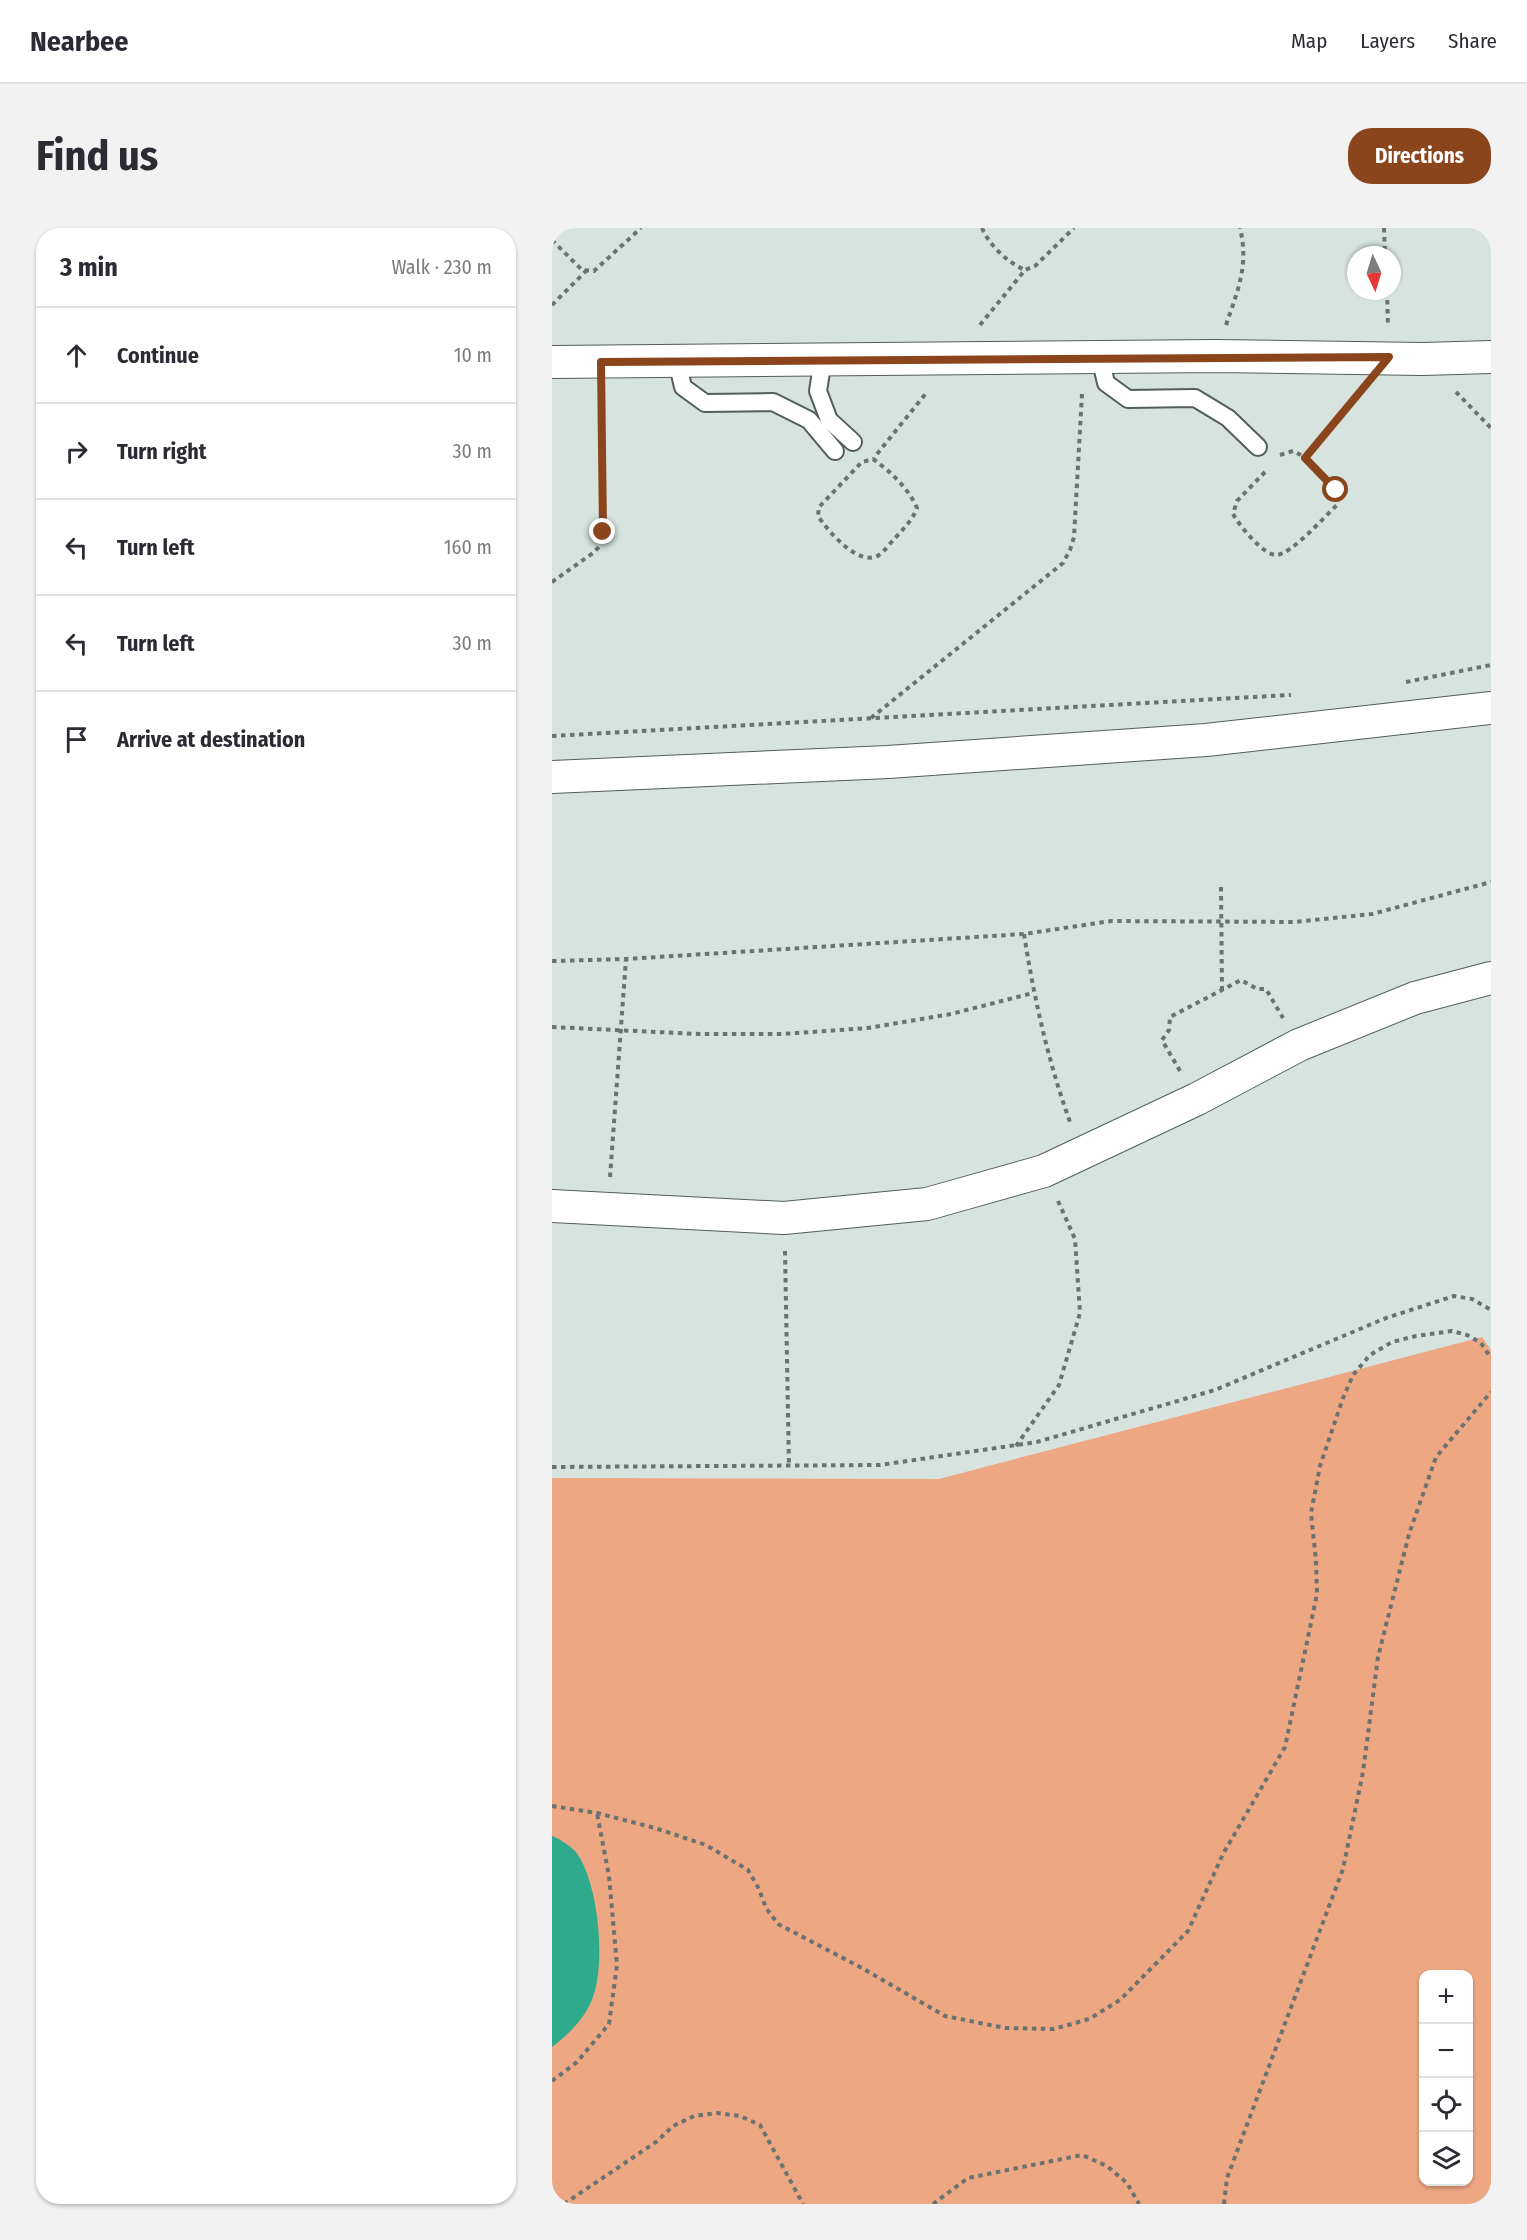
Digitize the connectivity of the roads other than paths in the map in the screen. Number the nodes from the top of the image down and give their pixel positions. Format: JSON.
{"nodes":[{"id":1,"x":1092,"y":357,"type":"junction"},
{"id":2,"x":823,"y":359,"type":"junction"},
{"id":3,"x":1482,"y":360,"type":"edge"},
{"id":4,"x":677,"y":361,"type":"junction"},
{"id":5,"x":552,"y":362,"type":"edge"},
{"id":6,"x":853,"y":442,"type":"dead end"},
{"id":7,"x":1258,"y":447,"type":"dead end"},
{"id":8,"x":835,"y":451,"type":"dead end"},
{"id":9,"x":1491,"y":708,"type":"edge"},
{"id":10,"x":552,"y":777,"type":"edge"},
{"id":11,"x":1491,"y":978,"type":"edge"},
{"id":12,"x":552,"y":1206,"type":"edge"}],
"edges":[{"from":1,"to":2,"type":"street"},
{"from":1,"to":3,"type":"street"},
{"from":1,"to":7,"type":"lane"},
{"from":2,"to":4,"type":"street"},
{"from":2,"to":6,"type":"lane"},
{"from":4,"to":5,"type":"street"},
{"from":4,"to":8,"type":"lane"},
{"from":9,"to":10,"type":"street"},
{"from":11,"to":12,"type":"street"}]}
